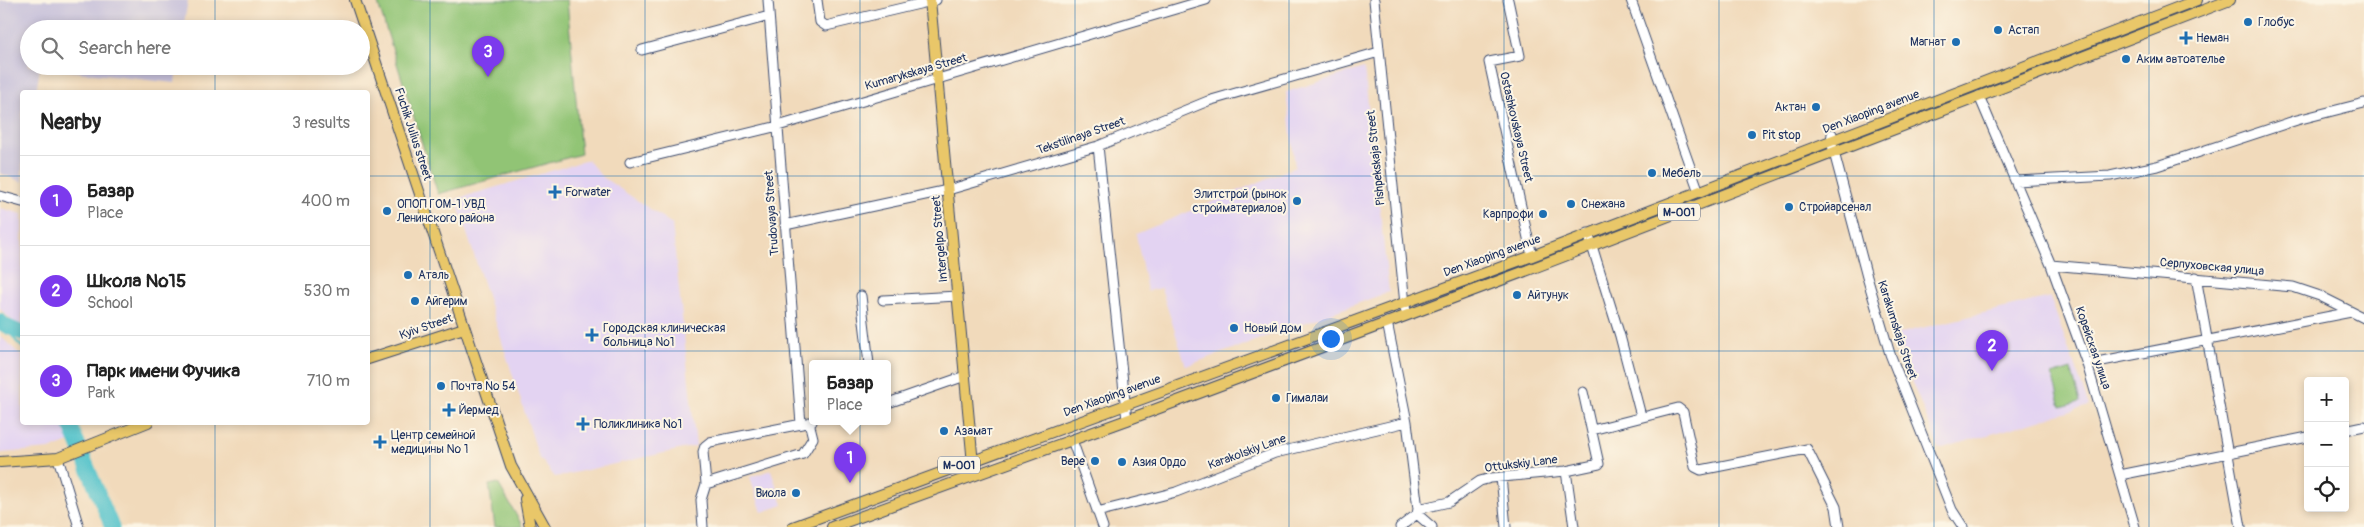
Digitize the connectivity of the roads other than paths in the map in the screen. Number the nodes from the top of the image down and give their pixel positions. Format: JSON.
{"nodes":[{"id":1,"x":355,"y":0,"type":"edge"},
{"id":2,"x":768,"y":0,"type":"edge"},
{"id":3,"x":817,"y":0,"type":"edge"},
{"id":4,"x":932,"y":0,"type":"edge"},
{"id":5,"x":1206,"y":0,"type":"edge"},
{"id":6,"x":1374,"y":0,"type":"edge"},
{"id":7,"x":1508,"y":0,"type":"edge"},
{"id":8,"x":1631,"y":0,"type":"edge"},
{"id":9,"x":2197,"y":0,"type":"edge"},
{"id":10,"x":2228,"y":0,"type":"edge"},
{"id":11,"x":769,"y":16,"type":"junction"},
{"id":12,"x":362,"y":20,"type":"edge"},
{"id":13,"x":370,"y":45,"type":"edge"},
{"id":14,"x":642,"y":50,"type":"dead end"},
{"id":15,"x":1379,"y":52,"type":"junction"},
{"id":16,"x":938,"y":79,"type":"junction"},
{"id":17,"x":1979,"y":96,"type":"junction"},
{"id":18,"x":2364,"y":103,"type":"edge"},
{"id":19,"x":778,"y":126,"type":"junction"},
{"id":20,"x":1831,"y":138,"type":"junction"},
{"id":21,"x":1098,"y":146,"type":"junction"},
{"id":22,"x":1835,"y":153,"type":"junction"},
{"id":23,"x":630,"y":162,"type":"dead end"},
{"id":24,"x":2016,"y":181,"type":"junction"},
{"id":25,"x":948,"y":190,"type":"junction"},
{"id":26,"x":1699,"y":192,"type":"junction"},
{"id":27,"x":0,"y":196,"type":"edge"},
{"id":28,"x":20,"y":201,"type":"edge"},
{"id":29,"x":785,"y":225,"type":"junction"},
{"id":30,"x":1588,"y":233,"type":"junction"},
{"id":31,"x":1592,"y":244,"type":"junction"},
{"id":32,"x":1532,"y":256,"type":"junction"},
{"id":33,"x":2051,"y":265,"type":"junction"},
{"id":34,"x":2196,"y":277,"type":"junction"},
{"id":35,"x":862,"y":296,"type":"dead end"},
{"id":36,"x":958,"y":296,"type":"junction"},
{"id":37,"x":883,"y":300,"type":"dead end"},
{"id":38,"x":1404,"y":302,"type":"junction"},
{"id":39,"x":2351,"y":312,"type":"junction"},
{"id":40,"x":1406,"y":314,"type":"junction"},
{"id":41,"x":2364,"y":318,"type":"edge"},
{"id":42,"x":1387,"y":322,"type":"junction"},
{"id":43,"x":464,"y":328,"type":"junction"},
{"id":44,"x":2207,"y":342,"type":"junction"},
{"id":45,"x":370,"y":359,"type":"edge"},
{"id":46,"x":869,"y":360,"type":"edge"},
{"id":47,"x":2087,"y":364,"type":"junction"},
{"id":48,"x":965,"y":376,"type":"junction"},
{"id":49,"x":1583,"y":392,"type":"dead end"},
{"id":50,"x":891,"y":402,"type":"edge"},
{"id":51,"x":1126,"y":405,"type":"junction"},
{"id":52,"x":1641,"y":416,"type":"junction"},
{"id":53,"x":1127,"y":420,"type":"junction"},
{"id":54,"x":1407,"y":422,"type":"junction"},
{"id":55,"x":807,"y":423,"type":"edge"},
{"id":56,"x":140,"y":425,"type":"edge"},
{"id":57,"x":2364,"y":426,"type":"edge"},
{"id":58,"x":2349,"y":429,"type":"edge"},
{"id":59,"x":1592,"y":430,"type":"junction"},
{"id":60,"x":2304,"y":438,"type":"edge"},
{"id":61,"x":1072,"y":440,"type":"junction"},
{"id":62,"x":2228,"y":453,"type":"junction"},
{"id":63,"x":58,"y":458,"type":"junction"},
{"id":64,"x":973,"y":460,"type":"junction"},
{"id":65,"x":0,"y":462,"type":"edge"},
{"id":66,"x":1566,"y":471,"type":"junction"},
{"id":67,"x":975,"y":475,"type":"junction"},
{"id":68,"x":2120,"y":475,"type":"junction"},
{"id":69,"x":1501,"y":478,"type":"junction"},
{"id":70,"x":706,"y":484,"type":"junction"},
{"id":71,"x":523,"y":491,"type":"junction"},
{"id":72,"x":1097,"y":512,"type":"junction"},
{"id":73,"x":1418,"y":512,"type":"junction"},
{"id":74,"x":79,"y":527,"type":"edge"},
{"id":75,"x":530,"y":527,"type":"edge"},
{"id":76,"x":545,"y":527,"type":"edge"},
{"id":77,"x":703,"y":527,"type":"edge"},
{"id":78,"x":793,"y":527,"type":"edge"},
{"id":79,"x":832,"y":527,"type":"edge"},
{"id":80,"x":1103,"y":527,"type":"edge"},
{"id":81,"x":1400,"y":527,"type":"edge"},
{"id":82,"x":1432,"y":527,"type":"edge"},
{"id":83,"x":1506,"y":527,"type":"edge"},
{"id":84,"x":1574,"y":527,"type":"edge"},
{"id":85,"x":1839,"y":527,"type":"edge"},
{"id":86,"x":1963,"y":527,"type":"edge"},
{"id":87,"x":2135,"y":527,"type":"edge"},
{"id":88,"x":2241,"y":527,"type":"edge"}],
"edges":[{"from":1,"to":12,"type":"main road","name":"Fuchik Julius street"},
{"from":2,"to":11,"type":"street","name":"Trudovaya Street"},
{"from":3,"to":4,"type":"street"},
{"from":4,"to":16,"type":"main road","name":"Intergelpo Street"},
{"from":5,"to":16,"type":"street","name":"Kumarykskaya Street"},
{"from":6,"to":15,"type":"street","name":"Pishpekskaja Street"},
{"from":7,"to":32,"type":"street","name":"Ostashkovskaya Street"},
{"from":8,"to":26,"type":"street"},
{"from":9,"to":20,"type":"main road","name":"Den Xiaoping avenue","number":"M-001"},
{"from":10,"to":17,"type":"main road","name":"Den Xiaoping avenue","number":"M-001"},
{"from":11,"to":14,"type":"street"},
{"from":11,"to":19,"type":"street","name":"Trudovaya Street"},
{"from":13,"to":43,"type":"main road","name":"Fuchik Julius street"},
{"from":15,"to":21,"type":"street","name":"Tekstilinaya Street"},
{"from":15,"to":38,"type":"street","name":"Pishpekskaja Street"},
{"from":16,"to":19,"type":"street","name":"Kumarykskaya Street"},
{"from":16,"to":25,"type":"main road","name":"Intergelpo Street"},
{"from":17,"to":22,"type":"main road","name":"Den Xiaoping avenue","number":"M-001"},
{"from":17,"to":24,"type":"street","name":"Корейская улица"},
{"from":18,"to":24,"type":"street"},
{"from":19,"to":23,"type":"street","name":"Kumarykskaya Street"},
{"from":19,"to":29,"type":"street","name":"Trudovaya Street"},
{"from":20,"to":22,"type":"street","name":"Karakumskaja Street"},
{"from":20,"to":26,"type":"main road","name":"Den Xiaoping avenue","number":"M-001"},
{"from":21,"to":25,"type":"street","name":"Tekstilinaya Street"},
{"from":21,"to":51,"type":"street"},
{"from":22,"to":31,"type":"main road","name":"Den Xiaoping avenue","number":"M-001"},
{"from":22,"to":86,"type":"street","name":"Karakumskaja Street"},
{"from":24,"to":33,"type":"street","name":"Корейская улица"},
{"from":25,"to":29,"type":"street","name":"Tekstilinaya Street"},
{"from":25,"to":36,"type":"main road","name":"Intergelpo Street"},
{"from":26,"to":30,"type":"main road","name":"Den Xiaoping avenue","number":"M-001"},
{"from":27,"to":28,"type":"street"},
{"from":29,"to":55,"type":"street","name":"Trudovaya Street"},
{"from":30,"to":31,"type":"street"},
{"from":30,"to":32,"type":"main road","name":"Den Xiaoping avenue","number":"M-001"},
{"from":31,"to":40,"type":"main road","name":"Den Xiaoping avenue","number":"M-001"},
{"from":31,"to":52,"type":"street"},
{"from":32,"to":38,"type":"main road","name":"Den Xiaoping avenue","number":"M-001"},
{"from":33,"to":34,"type":"street","name":"Серпуховская улица"},
{"from":33,"to":47,"type":"street","name":"Корейская улица"},
{"from":34,"to":39,"type":"street","name":"Серпуховская улица"},
{"from":34,"to":44,"type":"street"},
{"from":35,"to":46,"type":"street"},
{"from":36,"to":37,"type":"street"},
{"from":36,"to":48,"type":"main road","name":"Intergelpo Street"},
{"from":38,"to":40,"type":"street","name":"Pishpekskaja Street"},
{"from":38,"to":51,"type":"main road","name":"Den Xiaoping avenue","number":"M-001"},
{"from":39,"to":41,"type":"street","name":"Серпуховская улица"},
{"from":39,"to":44,"type":"street"},
{"from":40,"to":42,"type":"main road","name":"Den Xiaoping avenue","number":"M-001"},
{"from":42,"to":53,"type":"main road","name":"Den Xiaoping avenue","number":"M-001"},
{"from":42,"to":54,"type":"street"},
{"from":43,"to":45,"type":"main road","name":"Kyiv Street"},
{"from":43,"to":71,"type":"main road","name":"Fuchik Julius street"},
{"from":44,"to":47,"type":"street"},
{"from":44,"to":62,"type":"street"},
{"from":47,"to":68,"type":"street","name":"Корейская улица"},
{"from":48,"to":50,"type":"street"},
{"from":48,"to":64,"type":"main road","name":"Intergelpo Street"},
{"from":49,"to":59,"type":"street","name":"Ottukskiy Lane"},
{"from":51,"to":53,"type":"street"},
{"from":51,"to":64,"type":"main road","name":"Den Xiaoping avenue","number":"M-001"},
{"from":52,"to":59,"type":"street"},
{"from":52,"to":85,"type":"street"},
{"from":53,"to":61,"type":"main road","name":"Den Xiaoping avenue","number":"M-001"},
{"from":54,"to":72,"type":"street","name":"Karakolskiy Lane"},
{"from":54,"to":73,"type":"street"},
{"from":55,"to":70,"type":"street","name":"Trudovaya Street"},
{"from":55,"to":70,"type":"street"},
{"from":56,"to":63,"type":"main road"},
{"from":57,"to":58,"type":"street"},
{"from":59,"to":66,"type":"street","name":"Ottukskiy Lane"},
{"from":60,"to":62,"type":"street"},
{"from":61,"to":67,"type":"main road","name":"Den Xiaoping avenue","number":"M-001"},
{"from":61,"to":72,"type":"street"},
{"from":62,"to":68,"type":"street"},
{"from":62,"to":88,"type":"street"},
{"from":63,"to":65,"type":"main road"},
{"from":63,"to":74,"type":"street"},
{"from":64,"to":67,"type":"main road","name":"Intergelpo Street"},
{"from":64,"to":78,"type":"main road","name":"Den Xiaoping avenue","number":"M-001"},
{"from":66,"to":69,"type":"street","name":"Ottukskiy Lane"},
{"from":66,"to":84,"type":"street"},
{"from":67,"to":79,"type":"main road","name":"Den Xiaoping avenue","number":"M-001"},
{"from":68,"to":87,"type":"street","name":"Корейская улица"},
{"from":69,"to":73,"type":"street","name":"Ottukskiy Lane"},
{"from":69,"to":83,"type":"street"},
{"from":70,"to":77,"type":"street"},
{"from":71,"to":75,"type":"main road"},
{"from":71,"to":76,"type":"main road","name":"Fuchik Julius street"},
{"from":72,"to":80,"type":"street"},
{"from":73,"to":81,"type":"street"},
{"from":73,"to":82,"type":"street"}]}
